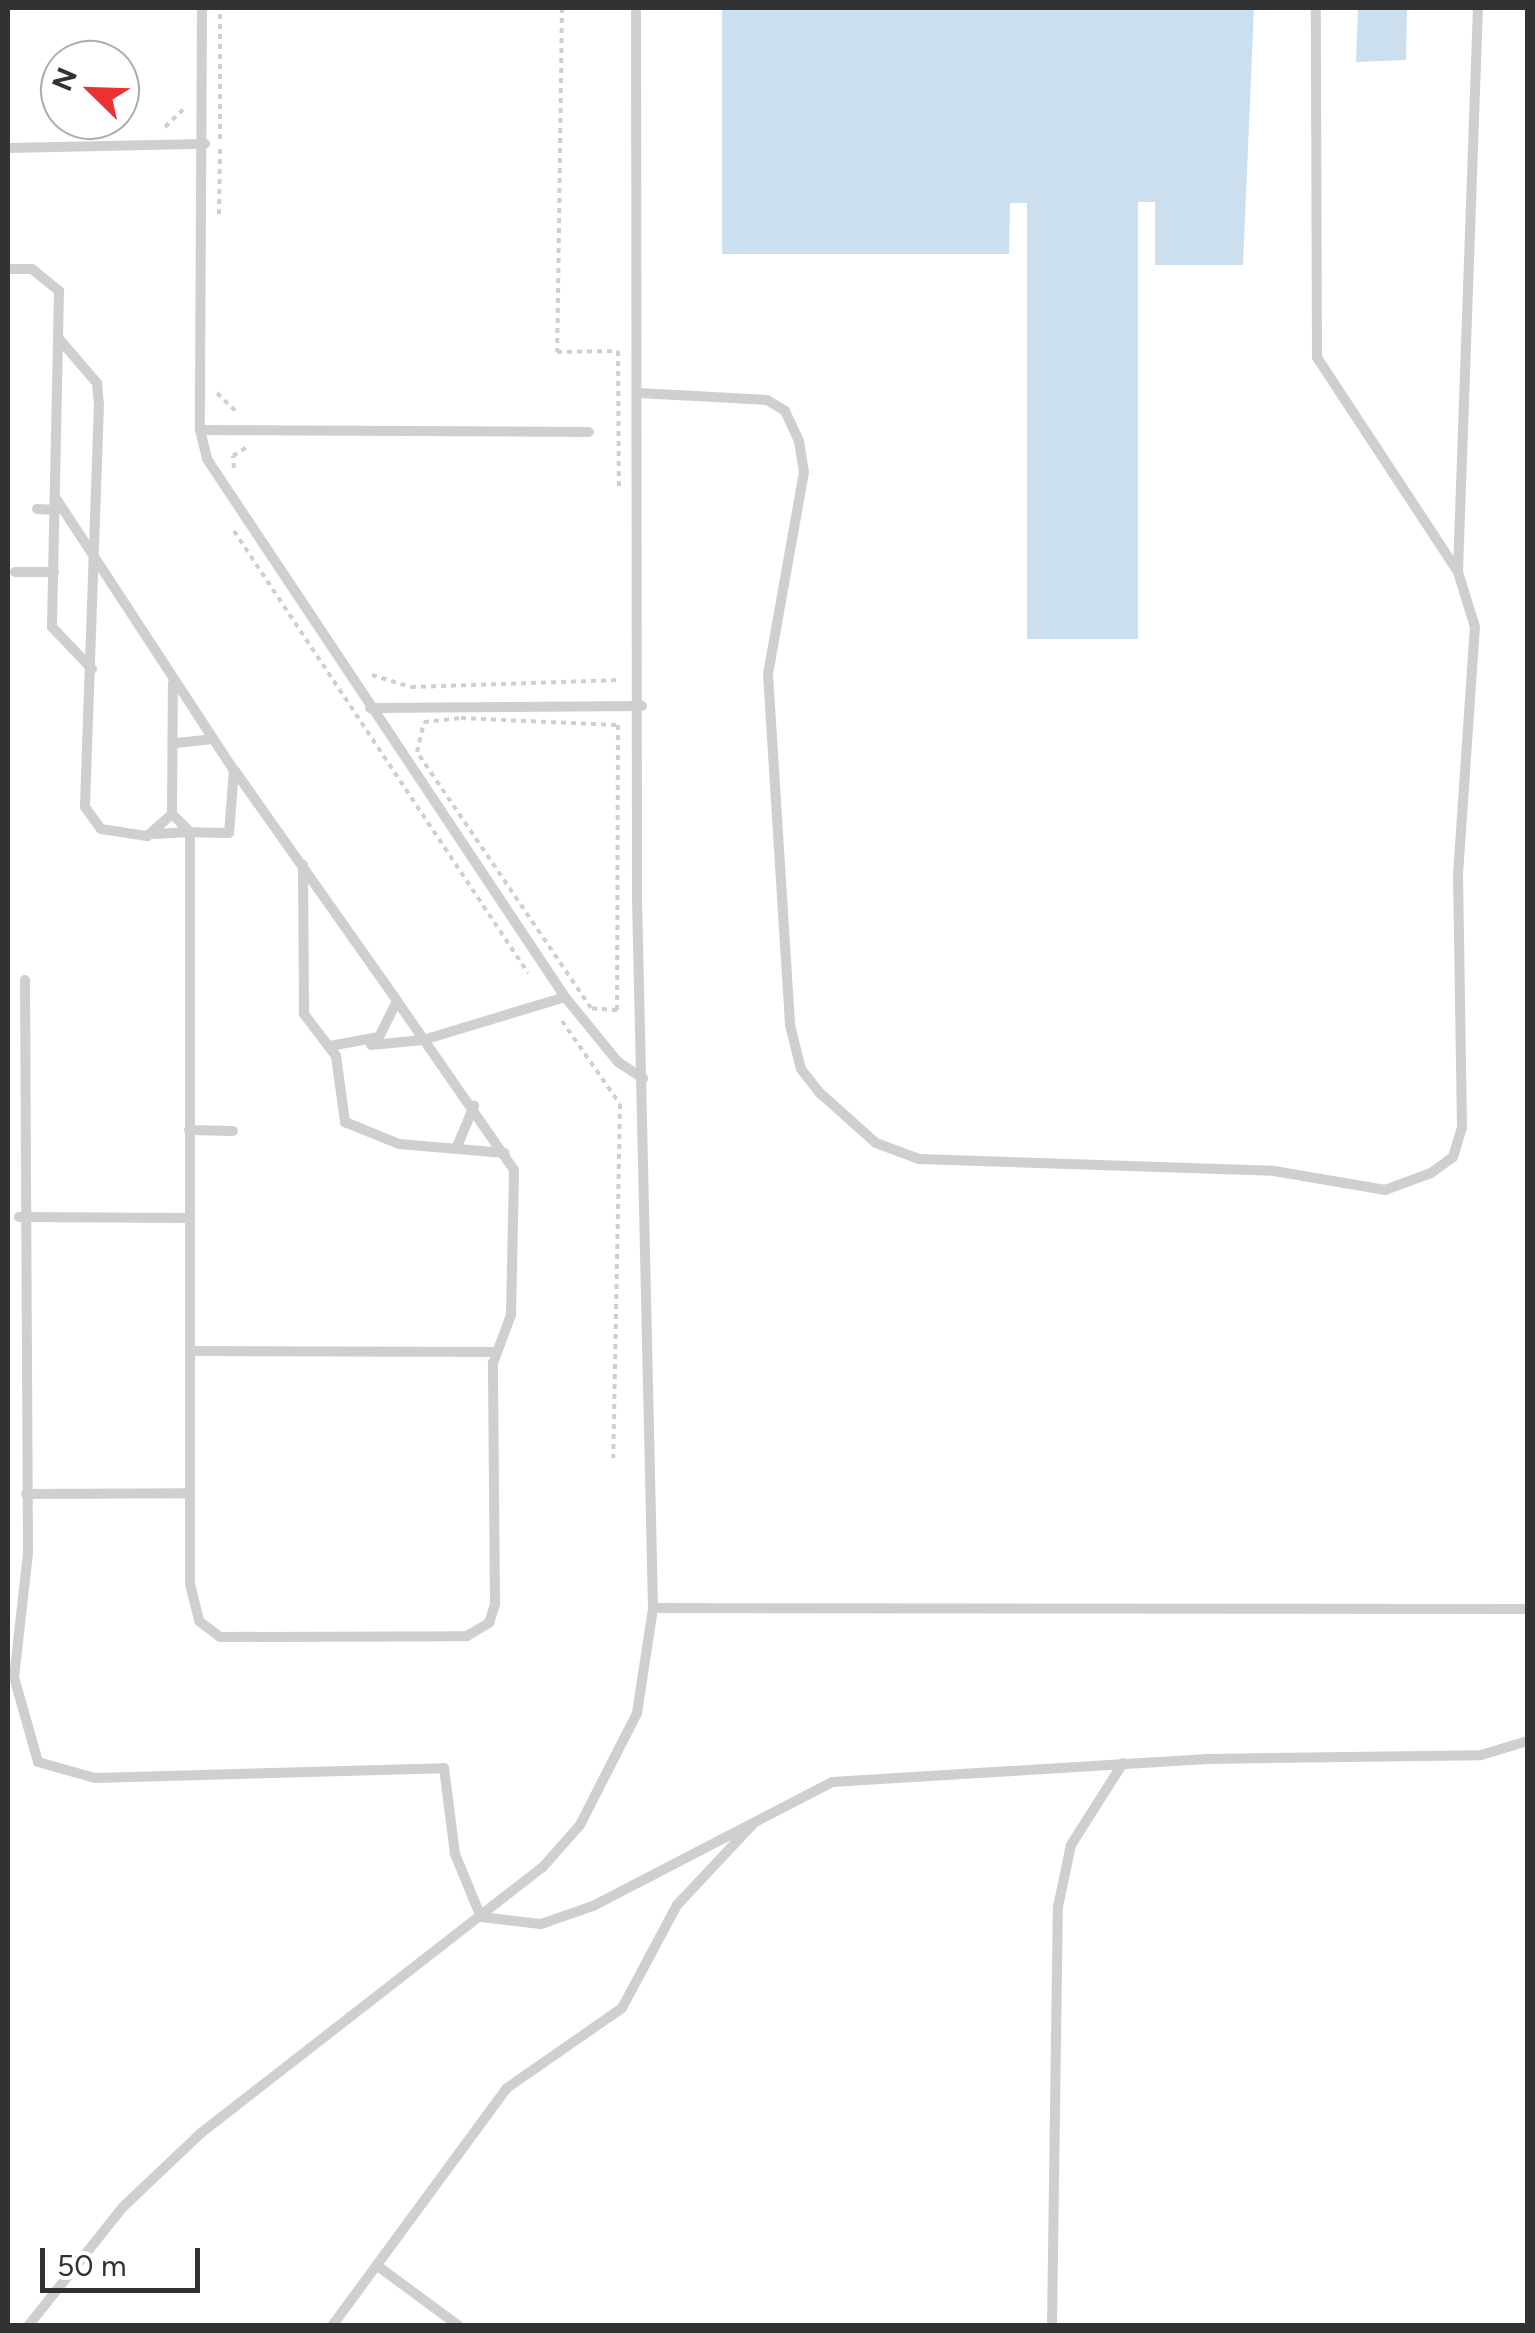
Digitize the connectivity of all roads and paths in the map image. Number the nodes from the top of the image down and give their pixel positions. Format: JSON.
{"nodes":[{"id":1,"x":202,"y":8,"type":"edge"},
{"id":2,"x":562,"y":8,"type":"edge"},
{"id":3,"x":636,"y":8,"type":"edge"},
{"id":4,"x":1316,"y":8,"type":"edge"},
{"id":5,"x":1478,"y":8,"type":"edge"},
{"id":6,"x":188,"y":96,"type":"dead end"},
{"id":7,"x":205,"y":144,"type":"junction"},
{"id":8,"x":158,"y":146,"type":"junction"},
{"id":9,"x":8,"y":148,"type":"edge"},
{"id":10,"x":8,"y":269,"type":"edge"},
{"id":11,"x":60,"y":340,"type":"junction"},
{"id":12,"x":557,"y":352,"type":"dead end"},
{"id":13,"x":638,"y":393,"type":"junction"},
{"id":14,"x":200,"y":430,"type":"junction"},
{"id":15,"x":589,"y":432,"type":"dead end"},
{"id":16,"x":56,"y":505,"type":"junction"},
{"id":17,"x":38,"y":509,"type":"dead end"},
{"id":18,"x":224,"y":516,"type":"dead end"},
{"id":19,"x":95,"y":569,"type":"junction"},
{"id":20,"x":15,"y":572,"type":"dead end"},
{"id":21,"x":54,"y":572,"type":"junction"},
{"id":22,"x":1458,"y":572,"type":"junction"},
{"id":23,"x":92,"y":669,"type":"junction"},
{"id":24,"x":173,"y":683,"type":"junction"},
{"id":25,"x":642,"y":706,"type":"junction"},
{"id":26,"x":370,"y":708,"type":"junction"},
{"id":27,"x":214,"y":740,"type":"junction"},
{"id":28,"x":176,"y":743,"type":"junction"},
{"id":29,"x":234,"y":770,"type":"junction"},
{"id":30,"x":172,"y":814,"type":"junction"},
{"id":31,"x":190,"y":832,"type":"junction"},
{"id":32,"x":154,"y":834,"type":"junction"},
{"id":33,"x":303,"y":865,"type":"junction"},
{"id":34,"x":532,"y":979,"type":"dead end"},
{"id":35,"x":24,"y":980,"type":"dead end"},
{"id":36,"x":565,"y":997,"type":"junction"},
{"id":37,"x":397,"y":1000,"type":"junction"},
{"id":38,"x":550,"y":1004,"type":"junction"},
{"id":39,"x":617,"y":1010,"type":"joint"},
{"id":40,"x":425,"y":1039,"type":"junction"},
{"id":41,"x":330,"y":1046,"type":"junction"},
{"id":42,"x":365,"y":1046,"type":"junction"},
{"id":43,"x":643,"y":1078,"type":"junction"},
{"id":44,"x":474,"y":1106,"type":"junction"},
{"id":45,"x":189,"y":1130,"type":"junction"},
{"id":46,"x":233,"y":1132,"type":"dead end"},
{"id":47,"x":456,"y":1149,"type":"junction"},
{"id":48,"x":505,"y":1153,"type":"junction"},
{"id":49,"x":20,"y":1217,"type":"junction"},
{"id":50,"x":190,"y":1218,"type":"junction"},
{"id":51,"x":190,"y":1351,"type":"junction"},
{"id":52,"x":496,"y":1352,"type":"junction"},
{"id":53,"x":613,"y":1458,"type":"dead end"},
{"id":54,"x":190,"y":1493,"type":"junction"},
{"id":55,"x":26,"y":1494,"type":"junction"},
{"id":56,"x":653,"y":1608,"type":"junction"},
{"id":57,"x":1528,"y":1609,"type":"edge"},
{"id":58,"x":1528,"y":1740,"type":"edge"},
{"id":59,"x":1123,"y":1763,"type":"junction"},
{"id":60,"x":763,"y":1814,"type":"junction"},
{"id":61,"x":481,"y":1917,"type":"junction"},
{"id":62,"x":379,"y":2267,"type":"junction"},
{"id":63,"x":28,"y":2326,"type":"edge"},
{"id":64,"x":332,"y":2326,"type":"edge"},
{"id":65,"x":459,"y":2326,"type":"edge"},
{"id":66,"x":1052,"y":2326,"type":"edge"}],
"edges":[{"from":1,"to":7,"type":"lane"},
{"from":2,"to":12,"type":"path"},
{"from":3,"to":13,"type":"lane"},
{"from":4,"to":22,"type":"lane"},
{"from":5,"to":22,"type":"lane"},
{"from":6,"to":8,"type":"path"},
{"from":7,"to":8,"type":"lane"},
{"from":7,"to":14,"type":"lane"},
{"from":8,"to":9,"type":"lane"},
{"from":10,"to":11,"type":"lane"},
{"from":11,"to":16,"type":"lane"},
{"from":11,"to":19,"type":"lane"},
{"from":13,"to":22,"type":"lane"},
{"from":13,"to":25,"type":"lane"},
{"from":14,"to":15,"type":"lane"},
{"from":14,"to":26,"type":"lane"},
{"from":16,"to":17,"type":"lane"},
{"from":16,"to":19,"type":"lane"},
{"from":16,"to":21,"type":"lane"},
{"from":18,"to":34,"type":"path"},
{"from":19,"to":23,"type":"lane"},
{"from":19,"to":24,"type":"lane"},
{"from":20,"to":21,"type":"lane"},
{"from":21,"to":23,"type":"lane"},
{"from":23,"to":32,"type":"lane"},
{"from":24,"to":27,"type":"lane"},
{"from":24,"to":28,"type":"lane"},
{"from":25,"to":26,"type":"lane"},
{"from":25,"to":43,"type":"lane"},
{"from":26,"to":36,"type":"lane"},
{"from":27,"to":28,"type":"lane"},
{"from":27,"to":29,"type":"lane"},
{"from":28,"to":30,"type":"lane"},
{"from":29,"to":31,"type":"lane"},
{"from":29,"to":33,"type":"lane"},
{"from":30,"to":31,"type":"lane"},
{"from":30,"to":32,"type":"lane"},
{"from":31,"to":32,"type":"lane"},
{"from":31,"to":45,"type":"lane"},
{"from":33,"to":37,"type":"lane"},
{"from":33,"to":41,"type":"lane"},
{"from":35,"to":49,"type":"lane"},
{"from":36,"to":38,"type":"lane"},
{"from":36,"to":43,"type":"lane"},
{"from":37,"to":40,"type":"lane"},
{"from":37,"to":42,"type":"lane"},
{"from":38,"to":40,"type":"lane"},
{"from":38,"to":53,"type":"path"},
{"from":39,"to":39,"type":"path"},
{"from":40,"to":42,"type":"lane"},
{"from":40,"to":44,"type":"lane"},
{"from":41,"to":42,"type":"lane"},
{"from":41,"to":47,"type":"lane"},
{"from":43,"to":56,"type":"lane"},
{"from":44,"to":47,"type":"lane"},
{"from":44,"to":48,"type":"lane"},
{"from":45,"to":46,"type":"lane"},
{"from":45,"to":50,"type":"lane"},
{"from":47,"to":48,"type":"lane"},
{"from":48,"to":52,"type":"lane"},
{"from":49,"to":50,"type":"lane"},
{"from":49,"to":55,"type":"lane"},
{"from":50,"to":51,"type":"lane"},
{"from":51,"to":52,"type":"lane"},
{"from":51,"to":54,"type":"lane"},
{"from":52,"to":54,"type":"lane"},
{"from":54,"to":55,"type":"lane"},
{"from":55,"to":61,"type":"lane"},
{"from":56,"to":57,"type":"lane"},
{"from":56,"to":61,"type":"lane"},
{"from":58,"to":59,"type":"lane"},
{"from":59,"to":60,"type":"lane"},
{"from":59,"to":66,"type":"lane"},
{"from":60,"to":61,"type":"lane"},
{"from":60,"to":62,"type":"lane"},
{"from":61,"to":63,"type":"lane"},
{"from":62,"to":64,"type":"lane"},
{"from":62,"to":65,"type":"lane"}]}
